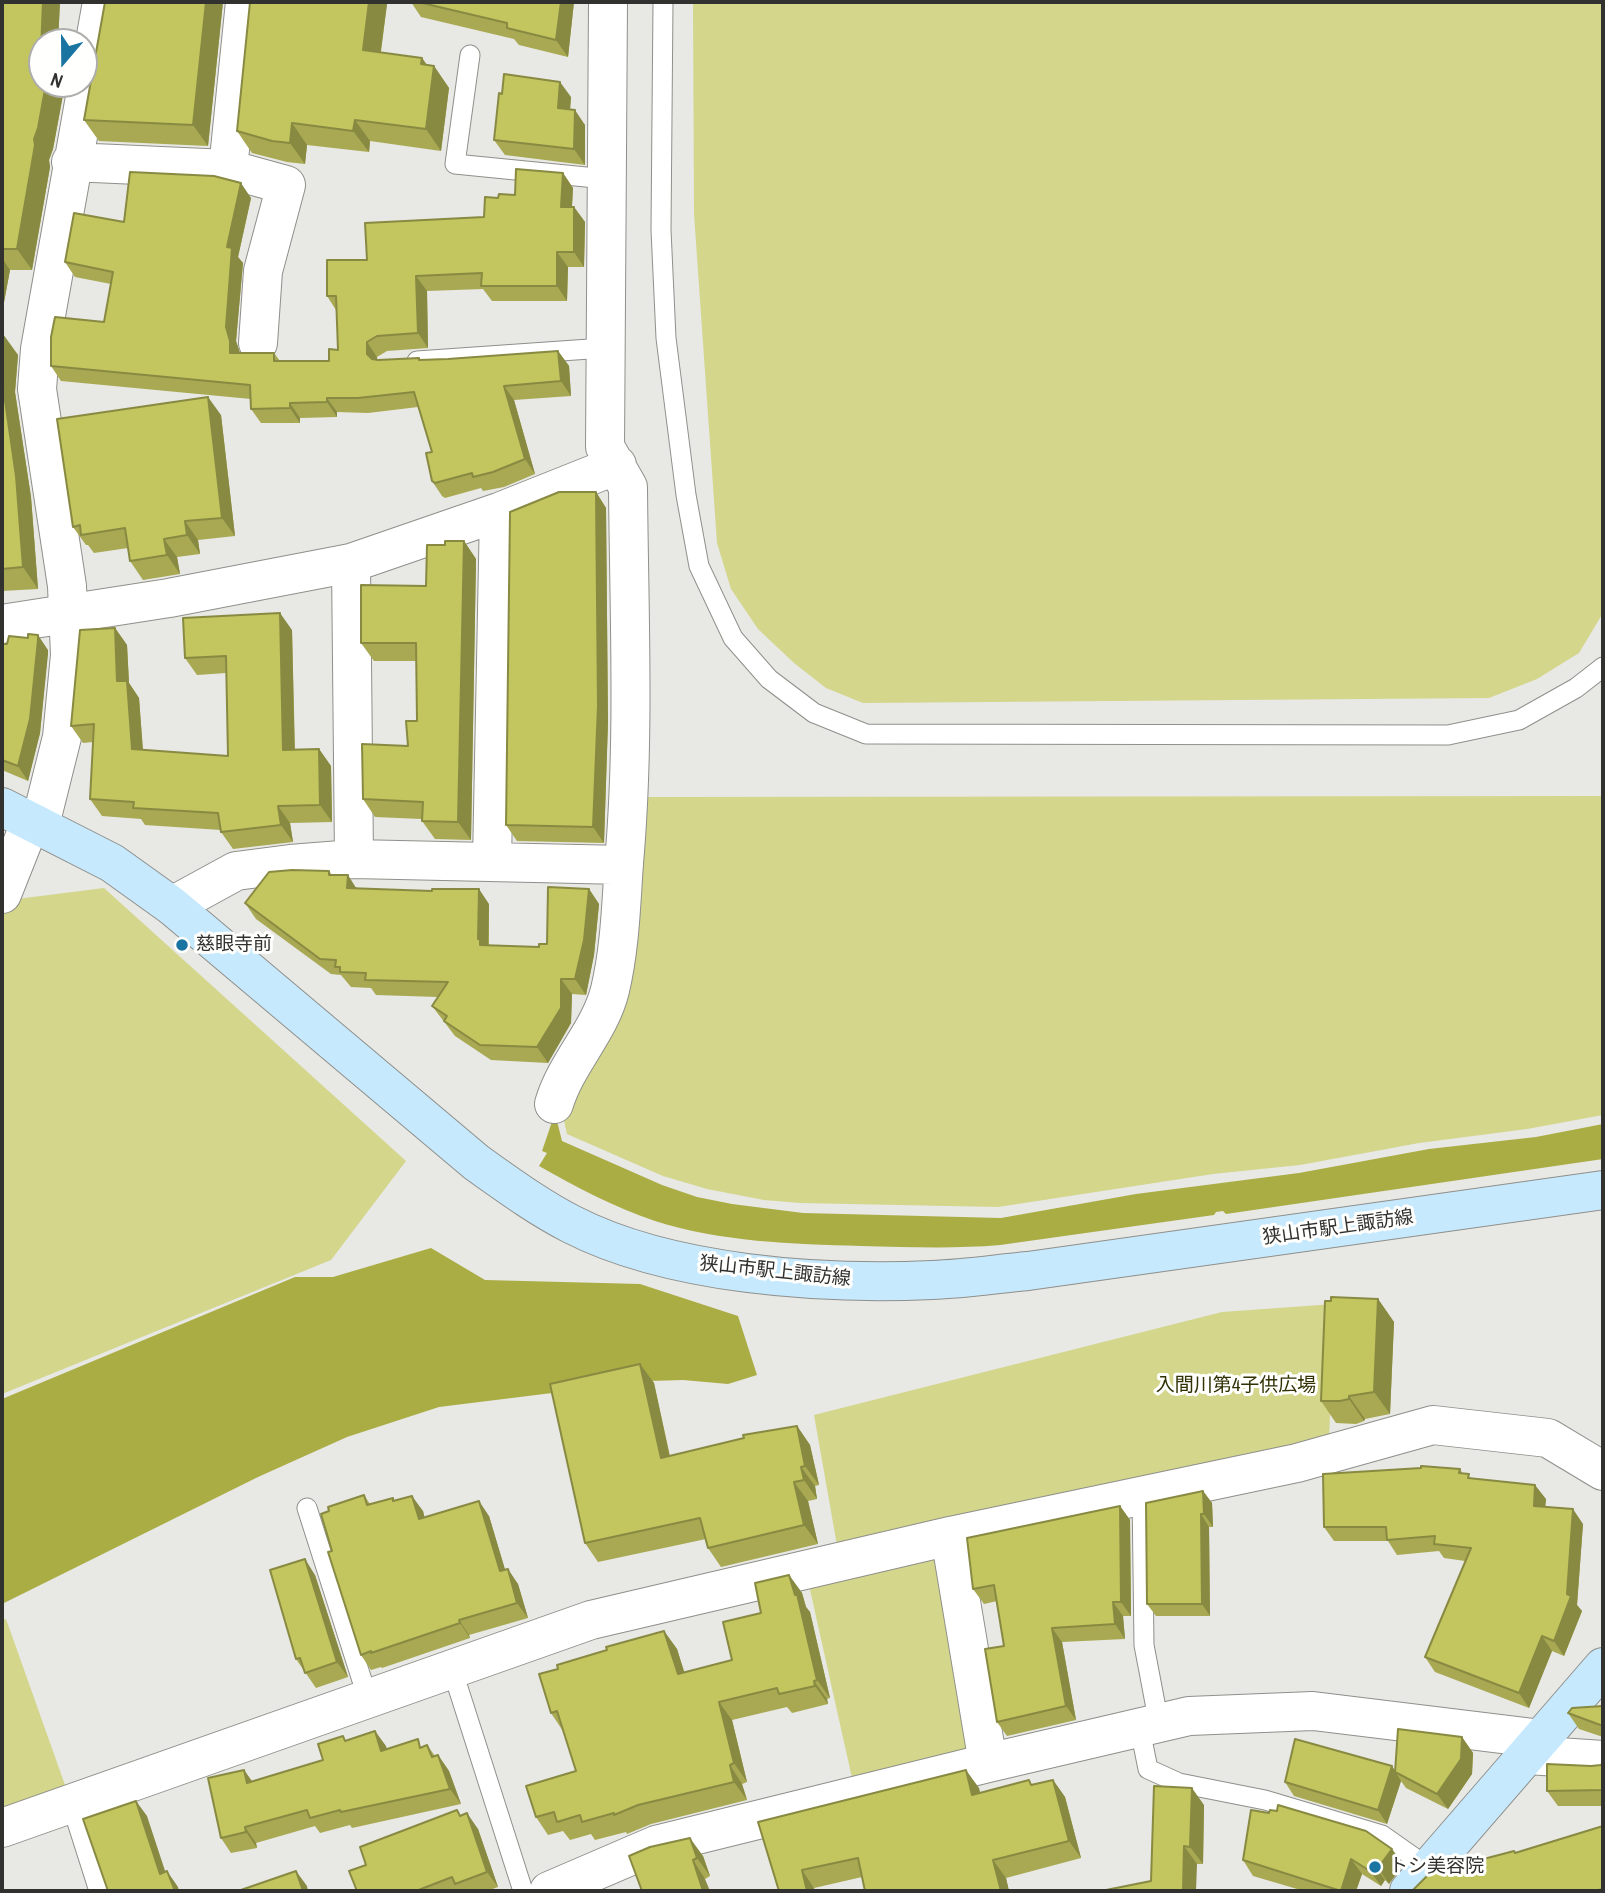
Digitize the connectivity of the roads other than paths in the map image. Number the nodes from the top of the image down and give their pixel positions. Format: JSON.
{"nodes":[{"id":1,"x":102,"y":2,"type":"edge"},
{"id":2,"x":245,"y":2,"type":"edge"},
{"id":3,"x":608,"y":2,"type":"edge"},
{"id":4,"x":663,"y":2,"type":"edge"},
{"id":5,"x":470,"y":55,"type":"dead end"},
{"id":6,"x":71,"y":162,"type":"junction"},
{"id":7,"x":228,"y":169,"type":"junction"},
{"id":8,"x":606,"y":179,"type":"junction"},
{"id":9,"x":258,"y":343,"type":"dead end"},
{"id":10,"x":604,"y":348,"type":"junction"},
{"id":11,"x":402,"y":362,"type":"edge"},
{"id":12,"x":617,"y":465,"type":"junction"},
{"id":13,"x":499,"y":512,"type":"junction"},
{"id":14,"x":351,"y":563,"type":"junction"},
{"id":15,"x":69,"y":614,"type":"junction"},
{"id":16,"x":2,"y":624,"type":"edge"},
{"id":17,"x":1603,"y":667,"type":"edge"},
{"id":18,"x":24,"y":818,"type":"edge"},
{"id":19,"x":354,"y":859,"type":"junction"},
{"id":20,"x":492,"y":861,"type":"junction"},
{"id":21,"x":624,"y":865,"type":"junction"},
{"id":22,"x":2,"y":894,"type":"edge"},
{"id":23,"x":173,"y":906,"type":"junction"},
{"id":24,"x":554,"y":1104,"type":"dead end"},
{"id":25,"x":1603,"y":1190,"type":"edge"},
{"id":26,"x":1603,"y":1471,"type":"edge"},
{"id":27,"x":1142,"y":1495,"type":"junction"},
{"id":28,"x":307,"y":1508,"type":"dead end"},
{"id":29,"x":950,"y":1536,"type":"junction"},
{"id":30,"x":1603,"y":1667,"type":"edge"},
{"id":31,"x":452,"y":1670,"type":"junction"},
{"id":32,"x":368,"y":1699,"type":"junction"},
{"id":33,"x":1150,"y":1727,"type":"junction"},
{"id":34,"x":1535,"y":1747,"type":"junction"},
{"id":35,"x":1603,"y":1760,"type":"edge"},
{"id":36,"x":988,"y":1763,"type":"junction"},
{"id":37,"x":71,"y":1803,"type":"junction"},
{"id":38,"x":2,"y":1828,"type":"edge"},
{"id":39,"x":1419,"y":1880,"type":"edge"},
{"id":40,"x":99,"y":1891,"type":"edge"},
{"id":41,"x":523,"y":1891,"type":"edge"},
{"id":42,"x":549,"y":1891,"type":"edge"}],
"edges":[{"from":1,"to":6,"type":"street"},
{"from":2,"to":7,"type":"street"},
{"from":3,"to":8,"type":"street"},
{"from":4,"to":17,"type":"lane"},
{"from":5,"to":8,"type":"lane"},
{"from":6,"to":7,"type":"street"},
{"from":6,"to":15,"type":"street"},
{"from":7,"to":9,"type":"street"},
{"from":8,"to":10,"type":"street"},
{"from":10,"to":11,"type":"lane"},
{"from":10,"to":12,"type":"street"},
{"from":12,"to":13,"type":"street"},
{"from":12,"to":21,"type":"street"},
{"from":13,"to":14,"type":"street"},
{"from":13,"to":20,"type":"street"},
{"from":14,"to":15,"type":"street"},
{"from":14,"to":19,"type":"street"},
{"from":15,"to":16,"type":"street"},
{"from":15,"to":18,"type":"street"},
{"from":18,"to":22,"type":"street"},
{"from":18,"to":23,"type":"street","name":"狭山市駅上諏訪線"},
{"from":19,"to":20,"type":"street"},
{"from":19,"to":23,"type":"street"},
{"from":20,"to":21,"type":"street"},
{"from":21,"to":24,"type":"street"},
{"from":23,"to":25,"type":"street","name":"狭山市駅上諏訪線"},
{"from":26,"to":27,"type":"street"},
{"from":27,"to":29,"type":"street"},
{"from":27,"to":33,"type":"lane"},
{"from":28,"to":32,"type":"lane"},
{"from":29,"to":31,"type":"street"},
{"from":29,"to":36,"type":"street"},
{"from":30,"to":34,"type":"street"},
{"from":31,"to":32,"type":"street"},
{"from":31,"to":41,"type":"lane"},
{"from":32,"to":37,"type":"street"},
{"from":33,"to":34,"type":"street"},
{"from":33,"to":36,"type":"street"},
{"from":33,"to":39,"type":"lane"},
{"from":34,"to":35,"type":"street"},
{"from":34,"to":39,"type":"street"},
{"from":36,"to":42,"type":"street"},
{"from":37,"to":38,"type":"street"},
{"from":37,"to":40,"type":"lane"}]}
